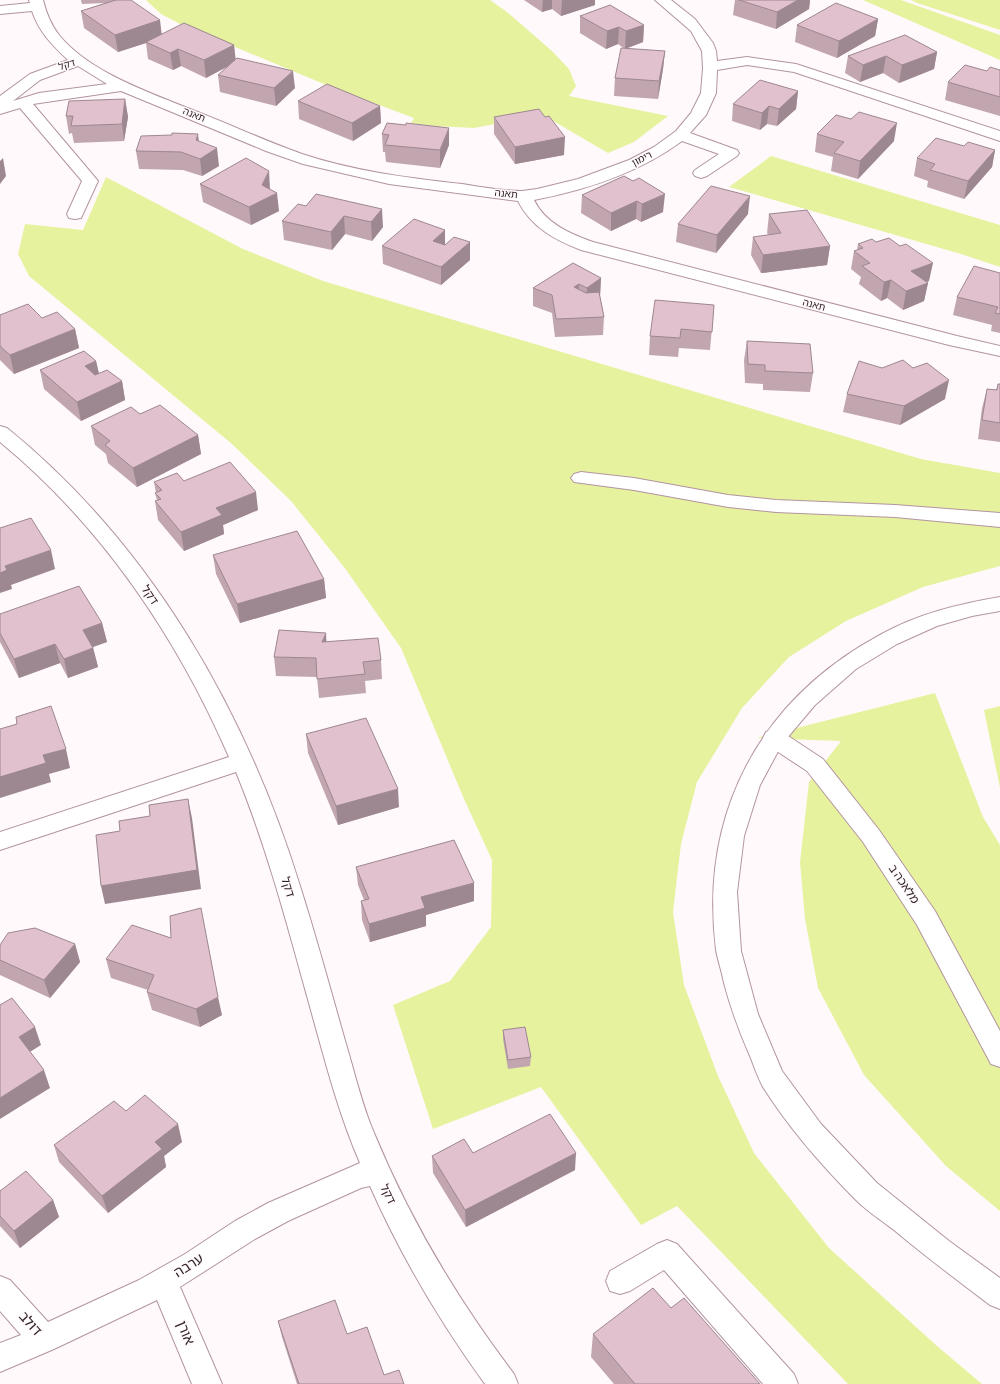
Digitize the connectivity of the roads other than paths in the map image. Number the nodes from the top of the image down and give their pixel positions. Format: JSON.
{"nodes":[{"id":1,"x":662,"y":0,"type":"edge"},
{"id":2,"x":37,"y":3,"type":"edge"},
{"id":3,"x":0,"y":10,"type":"edge"},
{"id":4,"x":79,"y":61,"type":"junction"},
{"id":5,"x":710,"y":67,"type":"junction"},
{"id":6,"x":123,"y":86,"type":"junction"},
{"id":7,"x":12,"y":100,"type":"edge"},
{"id":8,"x":0,"y":109,"type":"edge"},
{"id":9,"x":680,"y":135,"type":"junction"},
{"id":10,"x":1000,"y":136,"type":"edge"},
{"id":11,"x":701,"y":173,"type":"dead end"},
{"id":12,"x":524,"y":196,"type":"junction"},
{"id":13,"x":74,"y":214,"type":"dead end"},
{"id":14,"x":1000,"y":351,"type":"edge"},
{"id":15,"x":0,"y":432,"type":"edge"},
{"id":16,"x":580,"y":478,"type":"dead end"},
{"id":17,"x":1000,"y":520,"type":"edge"},
{"id":18,"x":1000,"y":604,"type":"edge"},
{"id":19,"x":774,"y":738,"type":"junction"},
{"id":20,"x":242,"y":761,"type":"junction"},
{"id":21,"x":0,"y":841,"type":"edge"},
{"id":22,"x":1000,"y":1056,"type":"edge"},
{"id":23,"x":377,"y":1172,"type":"junction"},
{"id":24,"x":164,"y":1282,"type":"junction"},
{"id":25,"x":620,"y":1282,"type":"dead end"},
{"id":26,"x":0,"y":1290,"type":"edge"},
{"id":27,"x":1000,"y":1295,"type":"edge"},
{"id":28,"x":44,"y":1339,"type":"junction"},
{"id":29,"x":0,"y":1358,"type":"edge"},
{"id":30,"x":207,"y":1384,"type":"edge"},
{"id":31,"x":503,"y":1384,"type":"edge"},
{"id":32,"x":783,"y":1384,"type":"edge"}],
"edges":[{"from":1,"to":5,"type":"street"},
{"from":2,"to":3,"type":"street"},
{"from":2,"to":4,"type":"street","name":"תאנה"},
{"from":4,"to":6,"type":"street","name":"תאנה"},
{"from":4,"to":7,"type":"street","name":"דקל"},
{"from":5,"to":9,"type":"street","name":"רימון"},
{"from":5,"to":10,"type":"street"},
{"from":6,"to":7,"type":"street","name":"דקל"},
{"from":6,"to":12,"type":"street","name":"תאנה"},
{"from":7,"to":8,"type":"street","name":"דקל"},
{"from":7,"to":13,"type":"street"},
{"from":9,"to":11,"type":"street"},
{"from":9,"to":12,"type":"street","name":"רימון"},
{"from":12,"to":14,"type":"street","name":"תאנה"},
{"from":15,"to":20,"type":"street","name":"דקל"},
{"from":16,"to":17,"type":"street"},
{"from":18,"to":19,"type":"street"},
{"from":19,"to":22,"type":"street","name":"מלאכה ב"},
{"from":19,"to":27,"type":"street"},
{"from":20,"to":21,"type":"street"},
{"from":20,"to":23,"type":"street","name":"דקל"},
{"from":23,"to":24,"type":"street","name":"ערבה"},
{"from":23,"to":31,"type":"street","name":"דקל"},
{"from":24,"to":28,"type":"street","name":"ערבה"},
{"from":24,"to":30,"type":"street","name":"אורן"},
{"from":25,"to":32,"type":"street"},
{"from":26,"to":28,"type":"street","name":"דולב"},
{"from":28,"to":29,"type":"street","name":"ערבה"}]}
